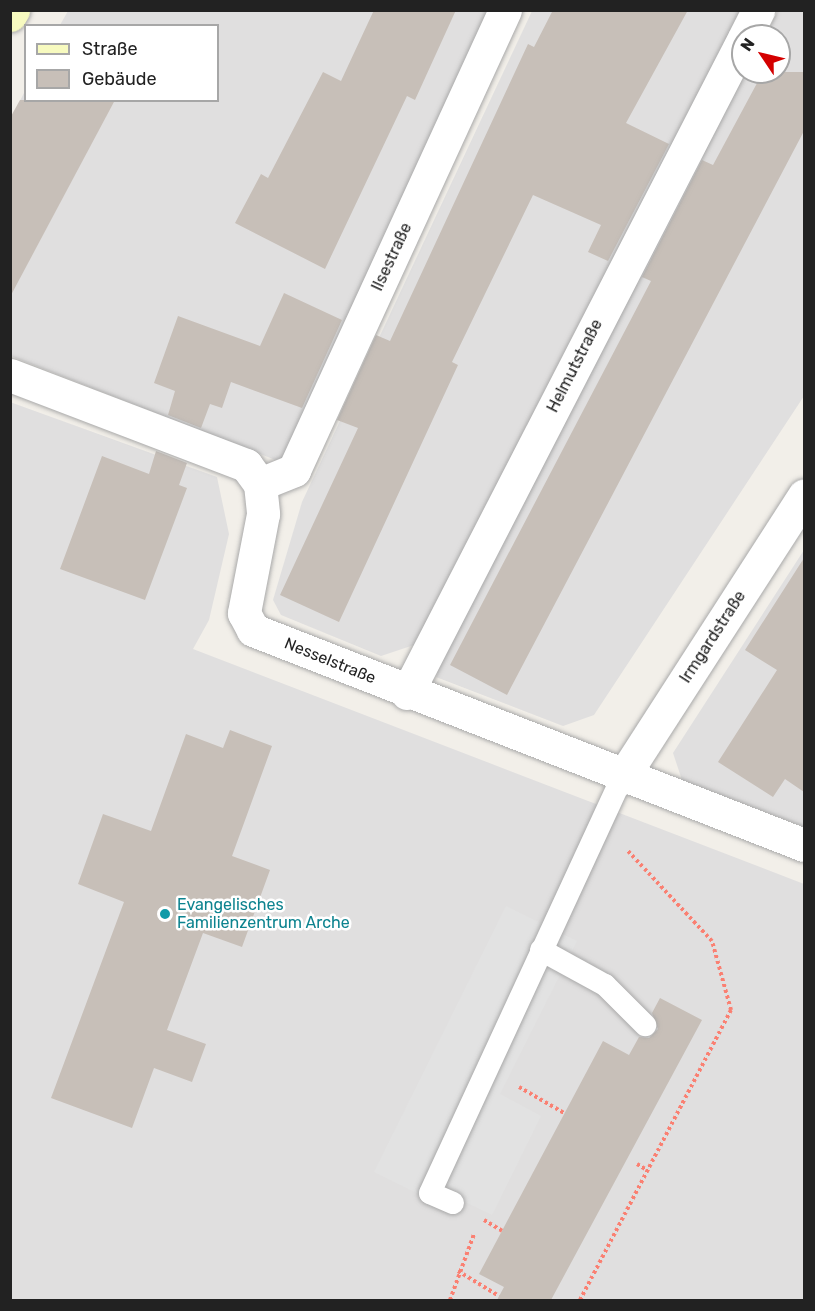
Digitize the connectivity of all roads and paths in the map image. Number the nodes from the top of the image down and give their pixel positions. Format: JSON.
{"nodes":[{"id":1,"x":13,"y":10,"type":"edge"},
{"id":2,"x":505,"y":10,"type":"edge"},
{"id":3,"x":758,"y":10,"type":"edge"},
{"id":4,"x":10,"y":15,"type":"edge"},
{"id":5,"x":751,"y":24,"type":"edge"},
{"id":6,"x":731,"y":63,"type":"edge"},
{"id":7,"x":10,"y":375,"type":"edge"},
{"id":8,"x":260,"y":484,"type":"junction"},
{"id":9,"x":804,"y":496,"type":"edge"},
{"id":10,"x":407,"y":693,"type":"junction"},
{"id":11,"x":622,"y":778,"type":"junction"},
{"id":12,"x":804,"y":846,"type":"edge"},
{"id":13,"x":541,"y":950,"type":"junction"},
{"id":14,"x":645,"y":1025,"type":"dead end"},
{"id":15,"x":487,"y":1068,"type":"junction"},
{"id":16,"x":564,"y":1113,"type":"dead end"},
{"id":17,"x":637,"y":1164,"type":"dead end"},
{"id":18,"x":647,"y":1170,"type":"dead end"},
{"id":19,"x":453,"y":1203,"type":"dead end"},
{"id":20,"x":502,"y":1231,"type":"dead end"},
{"id":21,"x":458,"y":1271,"type":"junction"},
{"id":22,"x":499,"y":1296,"type":"dead end"},
{"id":23,"x":450,"y":1300,"type":"edge"}],
"edges":[{"from":1,"to":4,"type":"street"},
{"from":2,"to":8,"type":"street","name":"Ilsestraße"},
{"from":3,"to":5,"type":"street"},
{"from":6,"to":10,"type":"street","name":"Helmutstraße"},
{"from":7,"to":8,"type":"street"},
{"from":8,"to":10,"type":"street","name":"Nesselstraße"},
{"from":9,"to":11,"type":"street","name":"Irmgardstraße"},
{"from":10,"to":11,"type":"street","name":"Nesselstraße"},
{"from":11,"to":12,"type":"street","name":"Nesselstraße"},
{"from":11,"to":13,"type":"lane"},
{"from":13,"to":14,"type":"lane"},
{"from":13,"to":15,"type":"lane"},
{"from":15,"to":16,"type":"path"},
{"from":15,"to":19,"type":"lane"},
{"from":17,"to":18,"type":"path"},
{"from":20,"to":21,"type":"path"},
{"from":21,"to":22,"type":"path"},
{"from":21,"to":23,"type":"path"}]}
